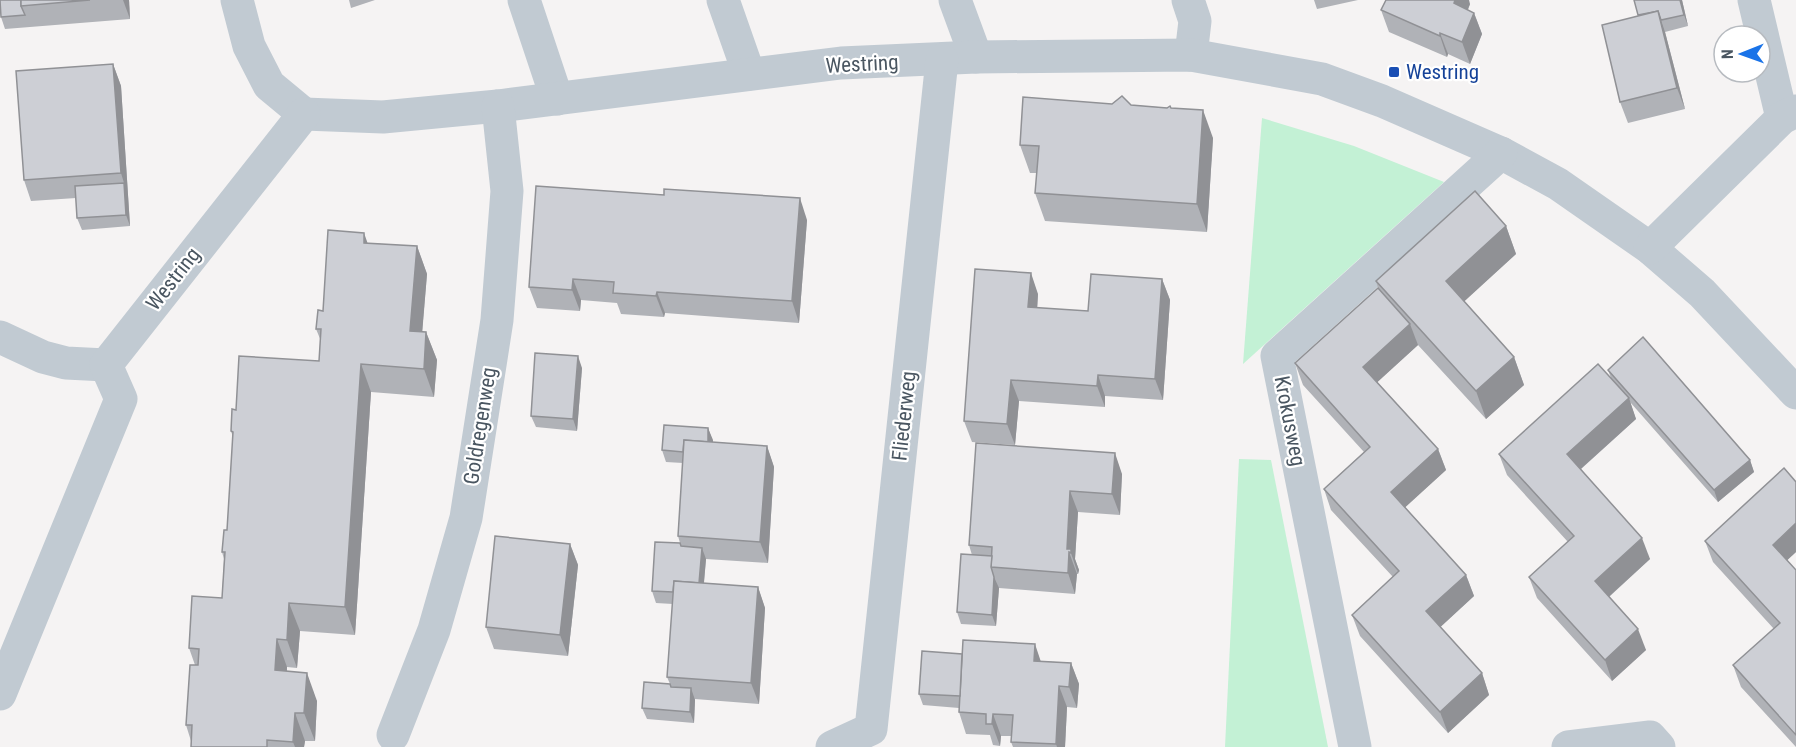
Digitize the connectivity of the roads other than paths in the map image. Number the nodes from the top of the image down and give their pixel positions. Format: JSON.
{"nodes":[{"id":1,"x":237,"y":0,"type":"edge"},
{"id":2,"x":524,"y":0,"type":"edge"},
{"id":3,"x":723,"y":0,"type":"edge"},
{"id":4,"x":955,"y":0,"type":"edge"},
{"id":5,"x":1188,"y":0,"type":"edge"},
{"id":6,"x":1754,"y":0,"type":"edge"},
{"id":7,"x":1191,"y":55,"type":"junction"},
{"id":8,"x":976,"y":57,"type":"junction"},
{"id":9,"x":942,"y":60,"type":"junction"},
{"id":10,"x":749,"y":74,"type":"junction"},
{"id":11,"x":557,"y":99,"type":"junction"},
{"id":12,"x":498,"y":106,"type":"junction"},
{"id":13,"x":304,"y":114,"type":"junction"},
{"id":14,"x":1789,"y":115,"type":"edge"},
{"id":15,"x":1501,"y":153,"type":"junction"},
{"id":16,"x":1650,"y":248,"type":"junction"},
{"id":17,"x":0,"y":337,"type":"edge"},
{"id":18,"x":106,"y":364,"type":"junction"},
{"id":19,"x":1796,"y":393,"type":"edge"},
{"id":20,"x":0,"y":694,"type":"edge"},
{"id":21,"x":393,"y":735,"type":"dead end"},
{"id":22,"x":1654,"y":742,"type":"edge"},
{"id":23,"x":832,"y":747,"type":"edge"},
{"id":24,"x":1355,"y":747,"type":"edge"},
{"id":25,"x":1568,"y":747,"type":"edge"}],
"edges":[{"from":1,"to":13,"type":"street"},
{"from":2,"to":11,"type":"street"},
{"from":3,"to":10,"type":"street"},
{"from":4,"to":8,"type":"street"},
{"from":5,"to":7,"type":"street"},
{"from":6,"to":14,"type":"street"},
{"from":7,"to":8,"type":"street","name":"Westring"},
{"from":7,"to":15,"type":"street","name":"Westring"},
{"from":8,"to":9,"type":"street","name":"Westring"},
{"from":9,"to":10,"type":"street","name":"Westring"},
{"from":9,"to":23,"type":"street","name":"Fliederweg"},
{"from":10,"to":11,"type":"street","name":"Westring"},
{"from":11,"to":12,"type":"street","name":"Westring"},
{"from":12,"to":13,"type":"street","name":"Westring"},
{"from":12,"to":21,"type":"street","name":"Goldregenweg"},
{"from":13,"to":18,"type":"street","name":"Westring"},
{"from":14,"to":16,"type":"street"},
{"from":15,"to":16,"type":"street","name":"Westring"},
{"from":15,"to":24,"type":"street","name":"Krokusweg"},
{"from":16,"to":19,"type":"street","name":"Westring"},
{"from":17,"to":18,"type":"street"},
{"from":18,"to":20,"type":"street"},
{"from":22,"to":25,"type":"street"}]}
